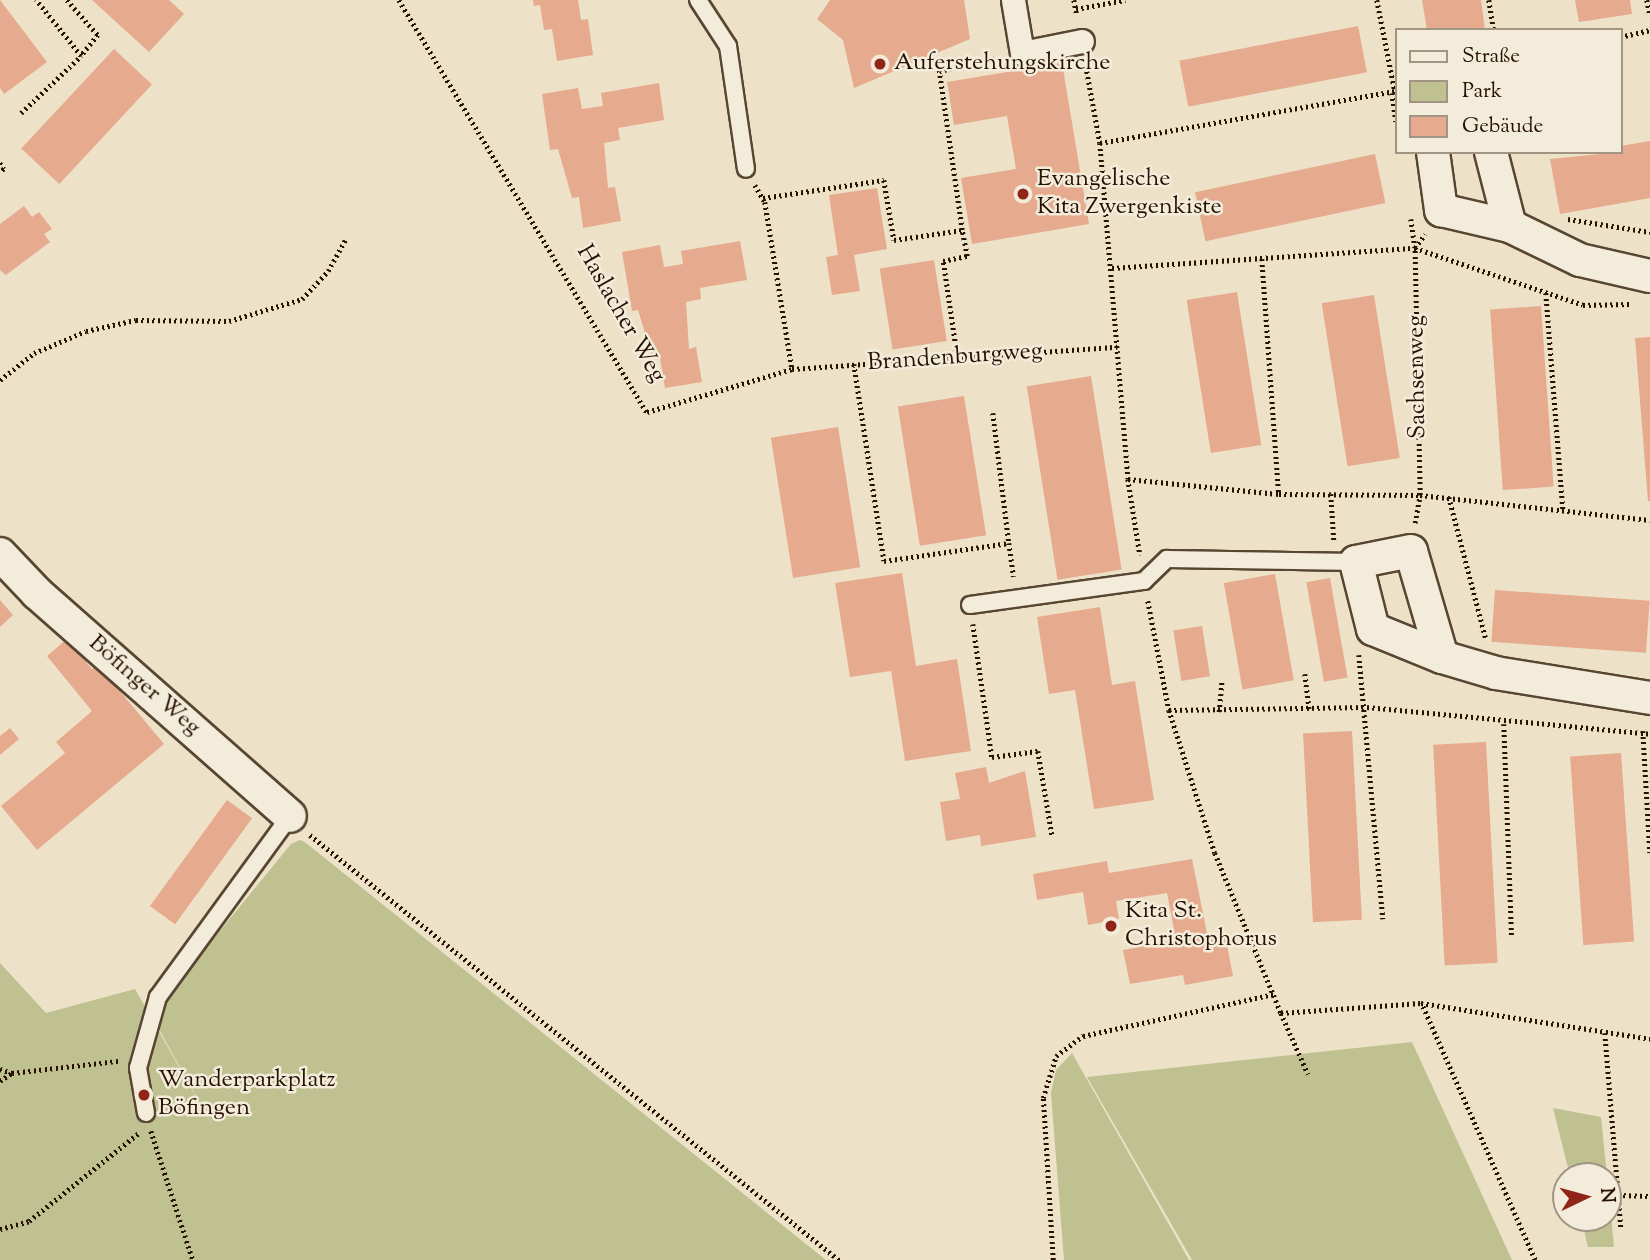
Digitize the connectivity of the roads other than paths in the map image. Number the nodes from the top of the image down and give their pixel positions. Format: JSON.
{"nodes":[{"id":1,"x":698,"y":0,"type":"edge"},
{"id":2,"x":1013,"y":0,"type":"edge"},
{"id":3,"x":1082,"y":41,"type":"dead end"},
{"id":4,"x":1433,"y":154,"type":"edge"},
{"id":5,"x":1492,"y":154,"type":"edge"},
{"id":6,"x":746,"y":169,"type":"road end"},
{"id":7,"x":1510,"y":226,"type":"junction"},
{"id":8,"x":1643,"y":290,"type":"edge"},
{"id":9,"x":0,"y":554,"type":"edge"},
{"id":10,"x":1346,"y":561,"type":"junction"},
{"id":11,"x":970,"y":605,"type":"road end"},
{"id":12,"x":1442,"y":657,"type":"junction"},
{"id":13,"x":1646,"y":697,"type":"edge"},
{"id":14,"x":290,"y":816,"type":"joint"},
{"id":15,"x":147,"y":1119,"type":"road end"}],
"edges":[{"from":1,"to":6,"type":"lane"},
{"from":2,"to":3,"type":"street"},
{"from":4,"to":7,"type":"street"},
{"from":5,"to":7,"type":"street"},
{"from":7,"to":8,"type":"street"},
{"from":9,"to":14,"type":"street","name":"Böfinger Weg"},
{"from":10,"to":11,"type":"lane"},
{"from":10,"to":12,"type":"street"},
{"from":10,"to":12,"type":"street"},
{"from":12,"to":13,"type":"street"},
{"from":14,"to":15,"type":"lane"}]}
